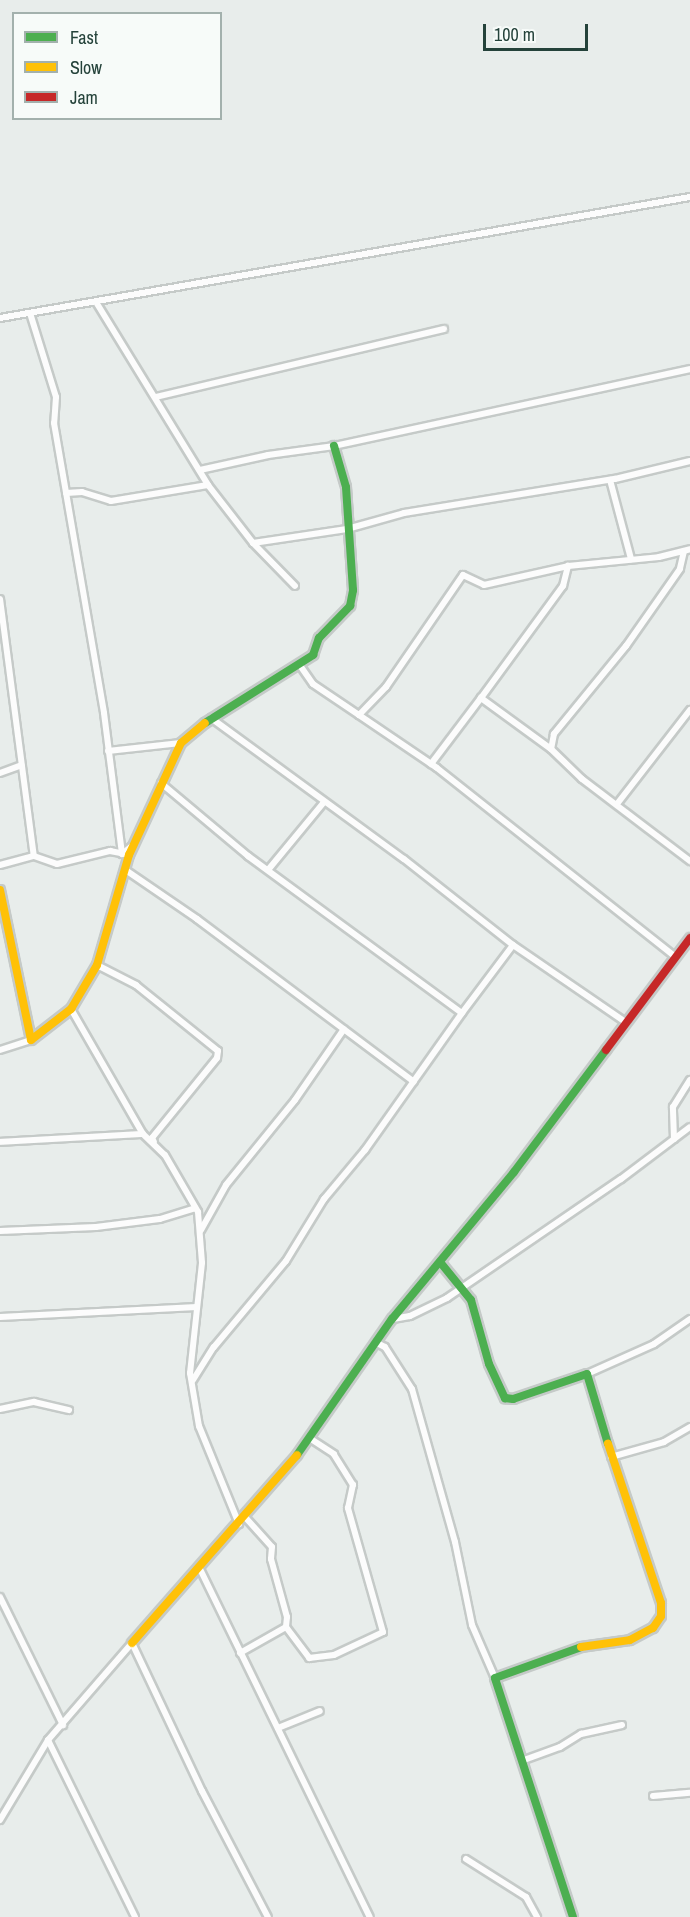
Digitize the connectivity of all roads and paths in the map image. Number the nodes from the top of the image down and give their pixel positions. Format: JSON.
{"nodes":[{"id":1,"x":690,"y":197,"type":"edge"},
{"id":2,"x":96,"y":302,"type":"junction"},
{"id":3,"x":30,"y":312,"type":"junction"},
{"id":4,"x":0,"y":318,"type":"edge"},
{"id":5,"x":444,"y":328,"type":"dead end"},
{"id":6,"x":690,"y":369,"type":"edge"},
{"id":7,"x":156,"y":397,"type":"junction"},
{"id":8,"x":334,"y":446,"type":"junction"},
{"id":9,"x":690,"y":461,"type":"edge"},
{"id":10,"x":200,"y":470,"type":"junction"},
{"id":11,"x":610,"y":480,"type":"junction"},
{"id":12,"x":207,"y":485,"type":"junction"},
{"id":13,"x":66,"y":493,"type":"junction"},
{"id":14,"x":347,"y":530,"type":"junction"},
{"id":15,"x":253,"y":543,"type":"junction"},
{"id":16,"x":687,"y":550,"type":"edge"},
{"id":17,"x":631,"y":559,"type":"junction"},
{"id":18,"x":568,"y":566,"type":"junction"},
{"id":19,"x":295,"y":586,"type":"dead end"},
{"id":20,"x":0,"y":599,"type":"edge"},
{"id":21,"x":299,"y":664,"type":"junction"},
{"id":22,"x":10,"y":688,"type":"junction"},
{"id":23,"x":0,"y":690,"type":"edge"},
{"id":24,"x":481,"y":698,"type":"junction"},
{"id":25,"x":690,"y":710,"type":"edge"},
{"id":26,"x":359,"y":715,"type":"junction"},
{"id":27,"x":211,"y":718,"type":"junction"},
{"id":28,"x":181,"y":743,"type":"junction"},
{"id":29,"x":551,"y":749,"type":"junction"},
{"id":30,"x":108,"y":751,"type":"junction"},
{"id":31,"x":431,"y":764,"type":"junction"},
{"id":32,"x":22,"y":765,"type":"junction"},
{"id":33,"x":0,"y":773,"type":"edge"},
{"id":34,"x":161,"y":783,"type":"junction"},
{"id":35,"x":324,"y":802,"type":"junction"},
{"id":36,"x":617,"y":804,"type":"junction"},
{"id":37,"x":125,"y":854,"type":"junction"},
{"id":38,"x":34,"y":856,"type":"junction"},
{"id":39,"x":690,"y":861,"type":"edge"},
{"id":40,"x":0,"y":865,"type":"edge"},
{"id":41,"x":268,"y":870,"type":"junction"},
{"id":42,"x":126,"y":871,"type":"junction"},
{"id":43,"x":0,"y":890,"type":"edge"},
{"id":44,"x":690,"y":938,"type":"edge"},
{"id":45,"x":513,"y":945,"type":"junction"},
{"id":46,"x":674,"y":956,"type":"junction"},
{"id":47,"x":97,"y":965,"type":"junction"},
{"id":48,"x":71,"y":1009,"type":"junction"},
{"id":49,"x":462,"y":1013,"type":"junction"},
{"id":50,"x":627,"y":1023,"type":"junction"},
{"id":51,"x":344,"y":1029,"type":"junction"},
{"id":52,"x":31,"y":1040,"type":"junction"},
{"id":53,"x":0,"y":1050,"type":"edge"},
{"id":54,"x":690,"y":1080,"type":"edge"},
{"id":55,"x":414,"y":1082,"type":"junction"},
{"id":56,"x":690,"y":1127,"type":"edge"},
{"id":57,"x":142,"y":1134,"type":"junction"},
{"id":58,"x":674,"y":1139,"type":"junction"},
{"id":59,"x":0,"y":1142,"type":"edge"},
{"id":60,"x":154,"y":1142,"type":"junction"},
{"id":61,"x":195,"y":1208,"type":"junction"},
{"id":62,"x":201,"y":1230,"type":"junction"},
{"id":63,"x":0,"y":1231,"type":"edge"},
{"id":64,"x":440,"y":1262,"type":"junction"},
{"id":65,"x":462,"y":1288,"type":"junction"},
{"id":66,"x":197,"y":1307,"type":"junction"},
{"id":67,"x":0,"y":1317,"type":"edge"},
{"id":68,"x":392,"y":1319,"type":"junction"},
{"id":69,"x":690,"y":1319,"type":"edge"},
{"id":70,"x":375,"y":1342,"type":"junction"},
{"id":71,"x":587,"y":1374,"type":"junction"},
{"id":72,"x":193,"y":1380,"type":"junction"},
{"id":73,"x":0,"y":1409,"type":"edge"},
{"id":74,"x":69,"y":1410,"type":"dead end"},
{"id":75,"x":690,"y":1427,"type":"edge"},
{"id":76,"x":311,"y":1439,"type":"junction"},
{"id":77,"x":611,"y":1457,"type":"junction"},
{"id":78,"x":242,"y":1520,"type":"junction"},
{"id":79,"x":201,"y":1569,"type":"junction"},
{"id":80,"x":0,"y":1597,"type":"edge"},
{"id":81,"x":286,"y":1627,"type":"junction"},
{"id":82,"x":132,"y":1643,"type":"junction"},
{"id":83,"x":240,"y":1653,"type":"junction"},
{"id":84,"x":495,"y":1678,"type":"junction"},
{"id":85,"x":320,"y":1711,"type":"dead end"},
{"id":86,"x":63,"y":1725,"type":"junction"},
{"id":87,"x":622,"y":1725,"type":"dead end"},
{"id":88,"x":278,"y":1728,"type":"junction"},
{"id":89,"x":48,"y":1740,"type":"junction"},
{"id":90,"x":524,"y":1760,"type":"junction"},
{"id":91,"x":690,"y":1793,"type":"edge"},
{"id":92,"x":653,"y":1796,"type":"dead end"},
{"id":93,"x":0,"y":1820,"type":"edge"},
{"id":94,"x":466,"y":1859,"type":"dead end"},
{"id":95,"x":135,"y":1917,"type":"edge"},
{"id":96,"x":267,"y":1917,"type":"edge"},
{"id":97,"x":370,"y":1917,"type":"edge"},
{"id":98,"x":537,"y":1917,"type":"edge"},
{"id":99,"x":573,"y":1917,"type":"edge"}],
"edges":[{"from":1,"to":2,"type":"street"},
{"from":2,"to":3,"type":"street"},
{"from":2,"to":7,"type":"street"},
{"from":3,"to":4,"type":"street"},
{"from":3,"to":13,"type":"street"},
{"from":5,"to":7,"type":"street"},
{"from":6,"to":8,"type":"street"},
{"from":7,"to":10,"type":"street"},
{"from":8,"to":10,"type":"street"},
{"from":8,"to":14,"type":"street"},
{"from":9,"to":11,"type":"street"},
{"from":10,"to":12,"type":"street"},
{"from":11,"to":14,"type":"street"},
{"from":11,"to":17,"type":"street"},
{"from":12,"to":13,"type":"street"},
{"from":12,"to":15,"type":"street"},
{"from":13,"to":30,"type":"street"},
{"from":14,"to":15,"type":"street"},
{"from":14,"to":21,"type":"street"},
{"from":15,"to":19,"type":"street"},
{"from":16,"to":17,"type":"street"},
{"from":16,"to":29,"type":"street"},
{"from":17,"to":18,"type":"street"},
{"from":18,"to":24,"type":"street"},
{"from":18,"to":26,"type":"street"},
{"from":20,"to":22,"type":"street"},
{"from":21,"to":26,"type":"street"},
{"from":21,"to":27,"type":"street"},
{"from":22,"to":23,"type":"street"},
{"from":22,"to":32,"type":"street"},
{"from":24,"to":29,"type":"street"},
{"from":24,"to":31,"type":"street"},
{"from":25,"to":36,"type":"street"},
{"from":26,"to":31,"type":"street"},
{"from":27,"to":28,"type":"street"},
{"from":27,"to":35,"type":"street"},
{"from":28,"to":30,"type":"street"},
{"from":28,"to":34,"type":"street"},
{"from":29,"to":36,"type":"street"},
{"from":30,"to":37,"type":"street"},
{"from":31,"to":46,"type":"street"},
{"from":32,"to":33,"type":"street"},
{"from":32,"to":38,"type":"street"},
{"from":34,"to":37,"type":"street"},
{"from":34,"to":41,"type":"street"},
{"from":35,"to":41,"type":"street"},
{"from":35,"to":45,"type":"street"},
{"from":36,"to":39,"type":"street"},
{"from":37,"to":38,"type":"street"},
{"from":37,"to":42,"type":"street"},
{"from":38,"to":40,"type":"street"},
{"from":41,"to":49,"type":"street"},
{"from":42,"to":47,"type":"street"},
{"from":42,"to":51,"type":"street"},
{"from":43,"to":52,"type":"street"},
{"from":44,"to":46,"type":"street"},
{"from":45,"to":49,"type":"street"},
{"from":45,"to":50,"type":"street"},
{"from":46,"to":50,"type":"street"},
{"from":47,"to":48,"type":"street"},
{"from":47,"to":60,"type":"street"},
{"from":48,"to":52,"type":"street"},
{"from":48,"to":57,"type":"street"},
{"from":49,"to":55,"type":"street"},
{"from":50,"to":64,"type":"street"},
{"from":51,"to":55,"type":"street"},
{"from":51,"to":62,"type":"street"},
{"from":52,"to":53,"type":"street"},
{"from":54,"to":58,"type":"street"},
{"from":55,"to":72,"type":"street"},
{"from":56,"to":58,"type":"street"},
{"from":57,"to":59,"type":"street"},
{"from":57,"to":60,"type":"street"},
{"from":58,"to":65,"type":"street"},
{"from":60,"to":61,"type":"street"},
{"from":61,"to":62,"type":"street"},
{"from":61,"to":63,"type":"street"},
{"from":62,"to":66,"type":"street"},
{"from":64,"to":65,"type":"street"},
{"from":64,"to":68,"type":"street"},
{"from":65,"to":68,"type":"street"},
{"from":65,"to":71,"type":"street"},
{"from":66,"to":67,"type":"street"},
{"from":66,"to":72,"type":"street"},
{"from":68,"to":70,"type":"street"},
{"from":69,"to":71,"type":"street"},
{"from":70,"to":76,"type":"street"},
{"from":70,"to":84,"type":"street"},
{"from":71,"to":77,"type":"street"},
{"from":72,"to":78,"type":"street"},
{"from":73,"to":74,"type":"street"},
{"from":75,"to":77,"type":"street"},
{"from":76,"to":78,"type":"street"},
{"from":76,"to":81,"type":"street"},
{"from":77,"to":84,"type":"street"},
{"from":78,"to":79,"type":"street"},
{"from":78,"to":81,"type":"street"},
{"from":79,"to":82,"type":"street"},
{"from":79,"to":83,"type":"street"},
{"from":80,"to":86,"type":"street"},
{"from":81,"to":83,"type":"street"},
{"from":82,"to":86,"type":"street"},
{"from":82,"to":96,"type":"street"},
{"from":83,"to":88,"type":"street"},
{"from":84,"to":90,"type":"street"},
{"from":85,"to":88,"type":"street"},
{"from":86,"to":89,"type":"street"},
{"from":87,"to":90,"type":"street"},
{"from":88,"to":97,"type":"street"},
{"from":89,"to":93,"type":"street"},
{"from":89,"to":95,"type":"street"},
{"from":90,"to":99,"type":"street"},
{"from":91,"to":92,"type":"street"},
{"from":94,"to":98,"type":"street"}]}
